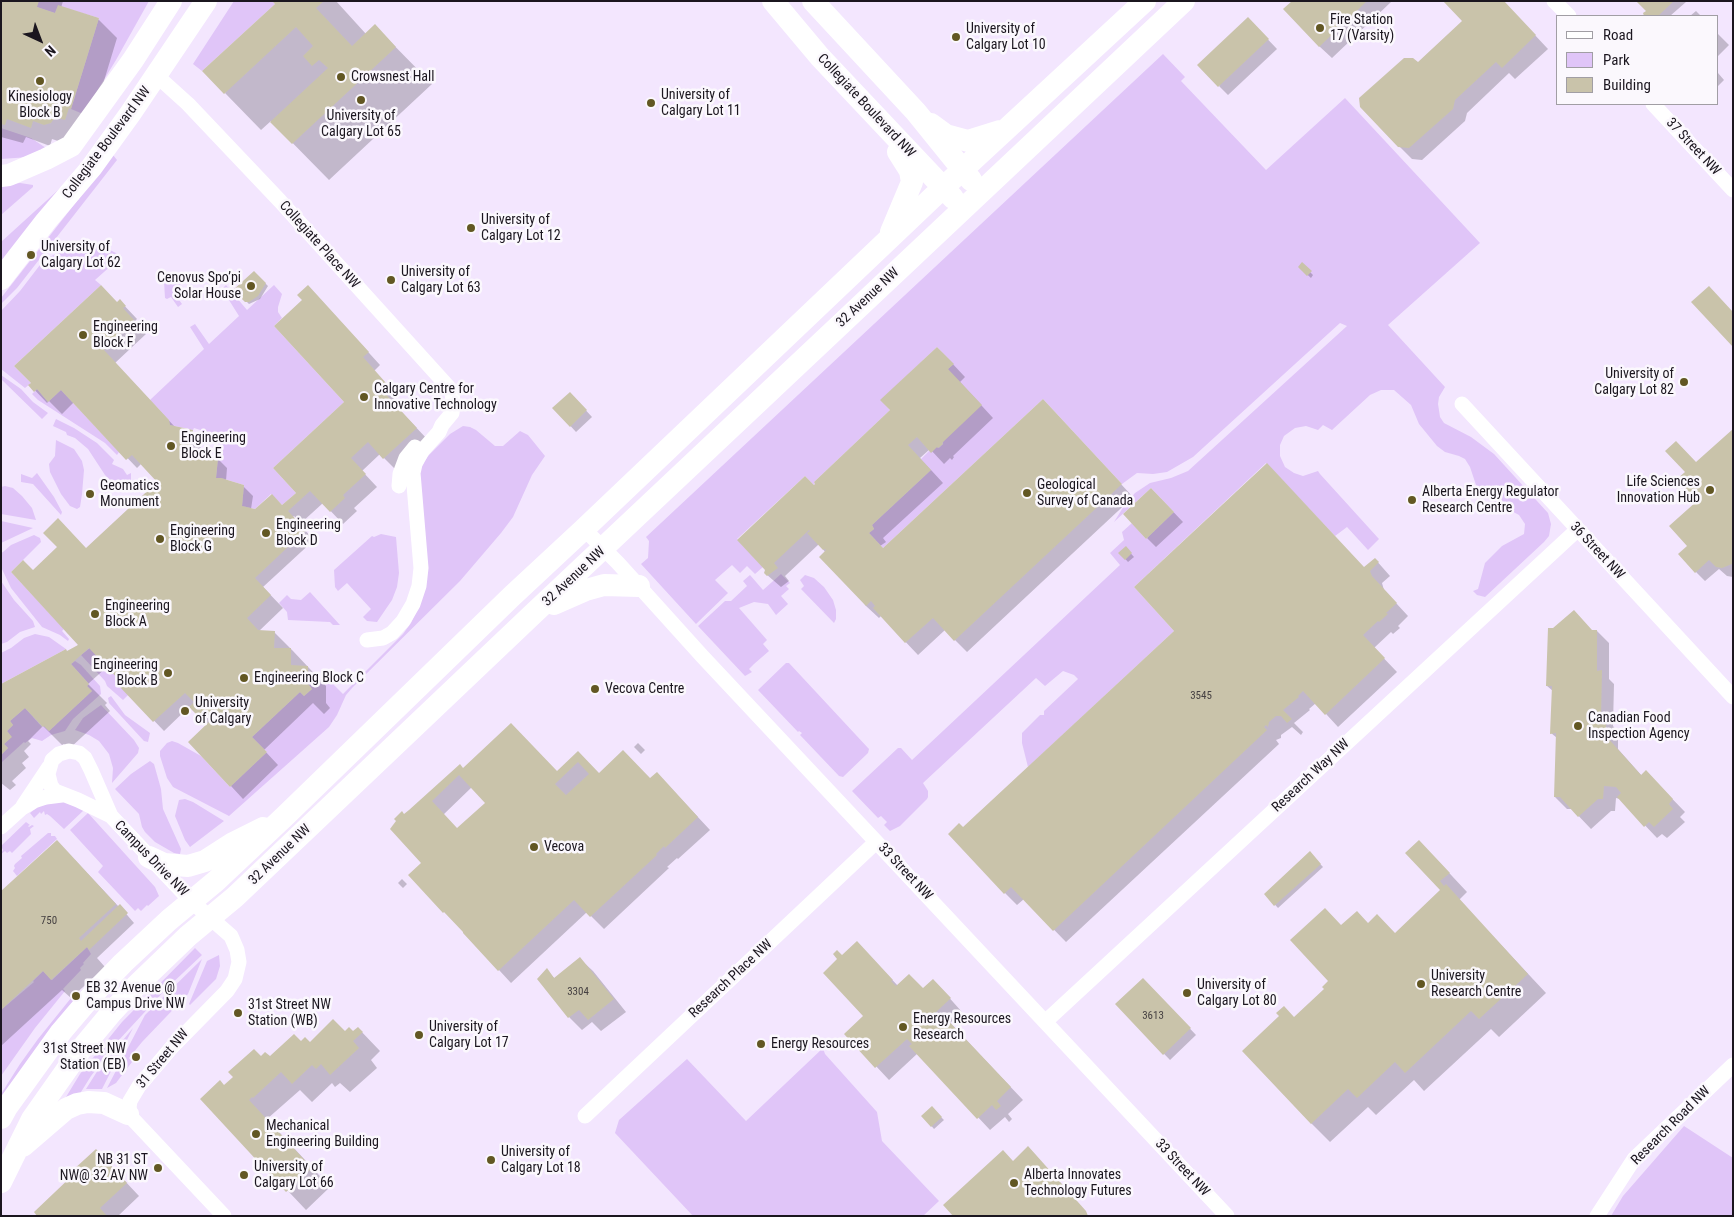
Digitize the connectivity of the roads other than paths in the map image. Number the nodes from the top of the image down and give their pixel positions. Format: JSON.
{"nodes":[{"id":1,"x":171,"y":1,"type":"edge"},
{"id":2,"x":206,"y":1,"type":"edge"},
{"id":3,"x":773,"y":1,"type":"edge"},
{"id":4,"x":813,"y":1,"type":"edge"},
{"id":5,"x":1145,"y":1,"type":"edge"},
{"id":6,"x":1184,"y":1,"type":"edge"},
{"id":7,"x":1554,"y":1,"type":"edge"},
{"id":8,"x":1568,"y":15,"type":"edge"},
{"id":9,"x":157,"y":76,"type":"junction"},
{"id":10,"x":1654,"y":105,"type":"edge"},
{"id":11,"x":916,"y":112,"type":"junction"},
{"id":12,"x":876,"y":118,"type":"junction"},
{"id":13,"x":1008,"y":128,"type":"junction"},
{"id":14,"x":963,"y":170,"type":"junction"},
{"id":15,"x":1,"y":176,"type":"edge"},
{"id":16,"x":943,"y":187,"type":"junction"},
{"id":17,"x":1733,"y":190,"type":"edge"},
{"id":18,"x":982,"y":192,"type":"junction"},
{"id":19,"x":963,"y":209,"type":"junction"},
{"id":20,"x":887,"y":240,"type":"junction"},
{"id":21,"x":1,"y":279,"type":"edge"},
{"id":22,"x":1462,"y":404,"type":"dead end"},
{"id":23,"x":442,"y":425,"type":"junction"},
{"id":24,"x":399,"y":486,"type":"dead end"},
{"id":25,"x":584,"y":529,"type":"junction"},
{"id":26,"x":1577,"y":530,"type":"junction"},
{"id":27,"x":604,"y":549,"type":"junction"},
{"id":28,"x":639,"y":586,"type":"junction"},
{"id":29,"x":534,"y":613,"type":"junction"},
{"id":30,"x":367,"y":640,"type":"dead end"},
{"id":31,"x":1733,"y":697,"type":"edge"},
{"id":32,"x":49,"y":767,"type":"junction"},
{"id":33,"x":62,"y":795,"type":"junction"},
{"id":34,"x":22,"y":808,"type":"junction"},
{"id":35,"x":111,"y":816,"type":"junction"},
{"id":36,"x":284,"y":817,"type":"junction"},
{"id":37,"x":1,"y":827,"type":"edge"},
{"id":38,"x":876,"y":842,"type":"junction"},
{"id":39,"x":149,"y":856,"type":"junction"},
{"id":40,"x":192,"y":901,"type":"junction"},
{"id":41,"x":211,"y":917,"type":"junction"},
{"id":42,"x":1045,"y":1022,"type":"junction"},
{"id":43,"x":1733,"y":1065,"type":"edge"},
{"id":44,"x":128,"y":1114,"type":"junction"},
{"id":45,"x":585,"y":1116,"type":"dead end"},
{"id":46,"x":1,"y":1118,"type":"edge"},
{"id":47,"x":13,"y":1155,"type":"junction"},
{"id":48,"x":1,"y":1182,"type":"edge"},
{"id":49,"x":224,"y":1216,"type":"edge"},
{"id":50,"x":1227,"y":1216,"type":"edge"},
{"id":51,"x":1596,"y":1216,"type":"edge"}],
"edges":[{"from":1,"to":15,"type":"main road","name":"Collegiate Boulevard NW"},
{"from":2,"to":9,"type":"main road","name":"Collegiate Boulevard NW"},
{"from":3,"to":12,"type":"main road","name":"Collegiate Boulevard NW"},
{"from":4,"to":11,"type":"main road"},
{"from":5,"to":13,"type":"main road","name":"32 Avenue NW"},
{"from":6,"to":18,"type":"main road","name":"32 Avenue NW"},
{"from":7,"to":8,"type":"street"},
{"from":9,"to":21,"type":"main road","name":"Collegiate Boulevard NW"},
{"from":9,"to":23,"type":"street","name":"Collegiate Place NW"},
{"from":10,"to":17,"type":"street","name":"37 Street NW"},
{"from":11,"to":13,"type":"main road"},
{"from":11,"to":14,"type":"main road"},
{"from":12,"to":16,"type":"main road","name":"Collegiate Boulevard NW"},
{"from":12,"to":20,"type":"main road"},
{"from":13,"to":14,"type":"main road","name":"32 Avenue NW"},
{"from":14,"to":16,"type":"main road","name":"32 Avenue NW"},
{"from":14,"to":18,"type":"main road"},
{"from":16,"to":19,"type":"main road","name":"Collegiate Boulevard NW"},
{"from":16,"to":20,"type":"main road","name":"32 Avenue NW"},
{"from":18,"to":19,"type":"main road","name":"32 Avenue NW"},
{"from":19,"to":27,"type":"main road","name":"32 Avenue NW"},
{"from":20,"to":25,"type":"main road","name":"32 Avenue NW"},
{"from":22,"to":26,"type":"street","name":"36 Street NW"},
{"from":23,"to":24,"type":"street","name":"Collegiate Place NW"},
{"from":23,"to":30,"type":"street","name":"Collegiate Place NW"},
{"from":25,"to":27,"type":"street","name":"33 Street NW"},
{"from":25,"to":36,"type":"main road","name":"32 Avenue NW"},
{"from":26,"to":31,"type":"street","name":"36 Street NW"},
{"from":26,"to":42,"type":"street","name":"Research Way NW"},
{"from":27,"to":28,"type":"street","name":"33 Street NW"},
{"from":27,"to":29,"type":"main road","name":"32 Avenue NW"},
{"from":28,"to":29,"type":"main road"},
{"from":28,"to":38,"type":"street","name":"33 Street NW"},
{"from":29,"to":41,"type":"main road","name":"32 Avenue NW"},
{"from":32,"to":33,"type":"street"},
{"from":32,"to":34,"type":"street"},
{"from":32,"to":35,"type":"street"},
{"from":33,"to":34,"type":"street"},
{"from":33,"to":35,"type":"street"},
{"from":34,"to":37,"type":"street"},
{"from":35,"to":39,"type":"street","name":"Campus Drive NW"},
{"from":36,"to":39,"type":"main road"},
{"from":36,"to":40,"type":"main road","name":"32 Avenue NW"},
{"from":38,"to":42,"type":"street","name":"33 Street NW"},
{"from":38,"to":45,"type":"street","name":"Research Place NW"},
{"from":39,"to":40,"type":"street","name":"Campus Drive NW"},
{"from":40,"to":41,"type":"street","name":"31 Street NW"},
{"from":40,"to":46,"type":"main road","name":"32 Avenue NW"},
{"from":41,"to":44,"type":"street","name":"31 Street NW"},
{"from":41,"to":47,"type":"main road","name":"32 Avenue NW"},
{"from":42,"to":50,"type":"street","name":"33 Street NW"},
{"from":43,"to":51,"type":"street","name":"Research Road NW"},
{"from":44,"to":47,"type":"main road"},
{"from":44,"to":49,"type":"street"},
{"from":47,"to":48,"type":"main road","name":"32 Avenue NW"}]}
